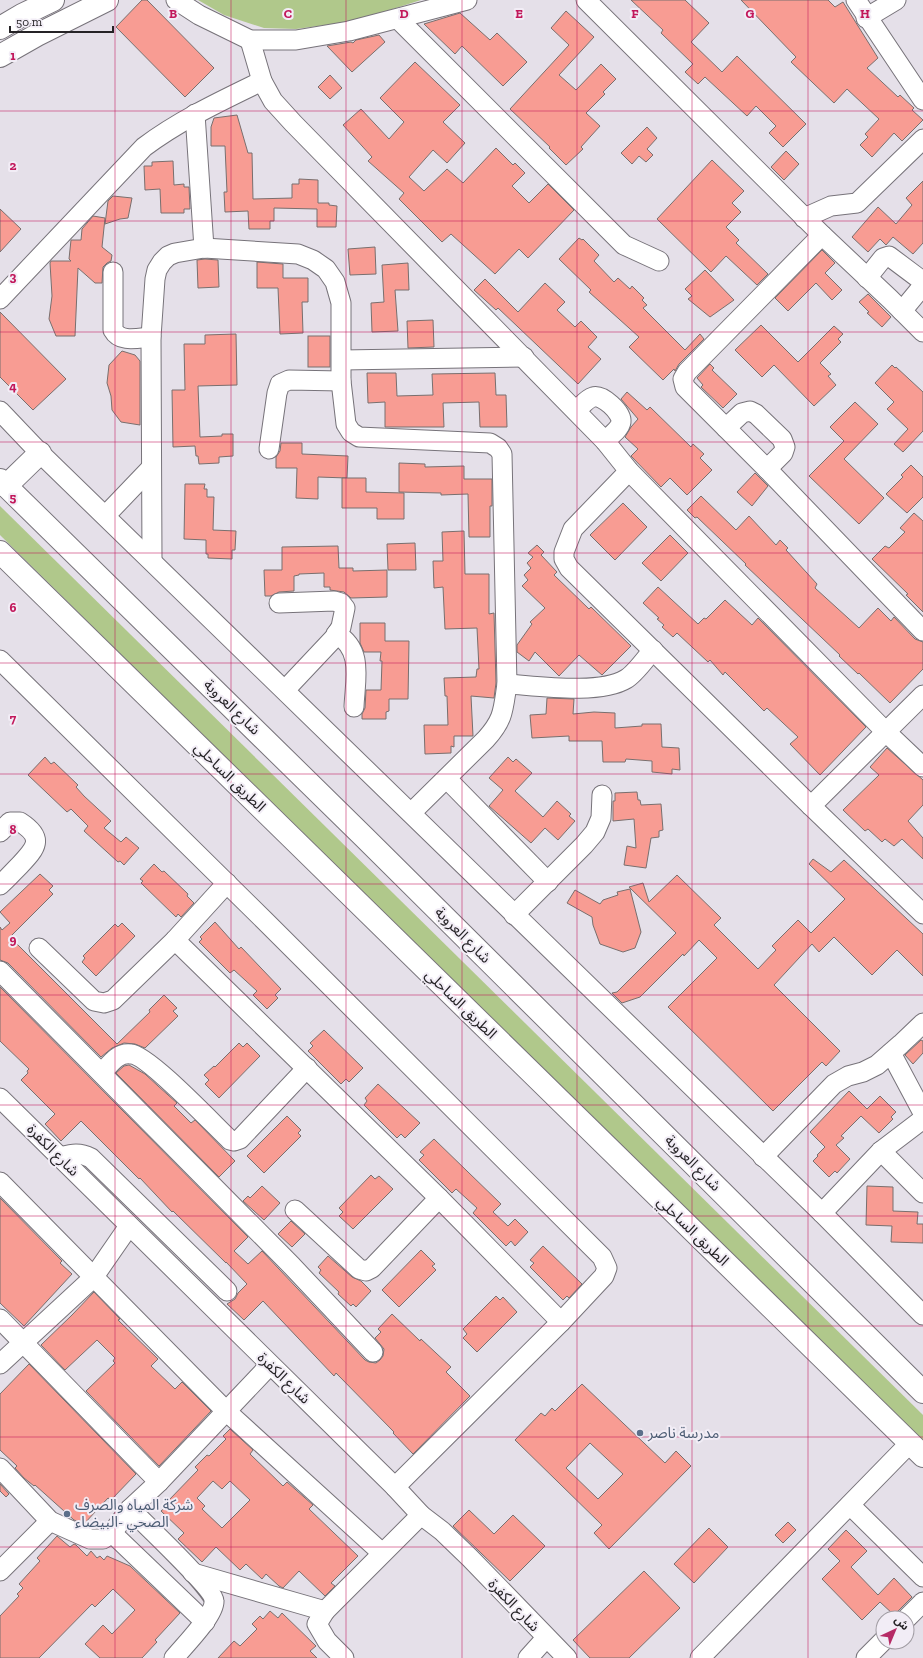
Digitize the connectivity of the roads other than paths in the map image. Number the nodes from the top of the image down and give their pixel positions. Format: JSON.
{"nodes":[{"id":1,"x":53,"y":0,"type":"edge"},
{"id":2,"x":107,"y":0,"type":"edge"},
{"id":3,"x":176,"y":0,"type":"edge"},
{"id":4,"x":467,"y":0,"type":"edge"},
{"id":5,"x":586,"y":0,"type":"edge"},
{"id":6,"x":856,"y":0,"type":"edge"},
{"id":7,"x":896,"y":0,"type":"edge"},
{"id":8,"x":866,"y":18,"type":"junction"},
{"id":9,"x":398,"y":19,"type":"junction"},
{"id":10,"x":0,"y":28,"type":"edge"},
{"id":11,"x":250,"y":40,"type":"junction"},
{"id":12,"x":0,"y":56,"type":"edge"},
{"id":13,"x":262,"y":81,"type":"junction"},
{"id":14,"x":923,"y":100,"type":"edge"},
{"id":15,"x":195,"y":114,"type":"junction"},
{"id":16,"x":923,"y":139,"type":"edge"},
{"id":17,"x":804,"y":218,"type":"junction"},
{"id":18,"x":822,"y":235,"type":"junction"},
{"id":19,"x":204,"y":248,"type":"junction"},
{"id":20,"x":658,"y":261,"type":"dead end"},
{"id":21,"x":114,"y":272,"type":"dead end"},
{"id":22,"x":867,"y":278,"type":"junction"},
{"id":23,"x":0,"y":299,"type":"edge"},
{"id":24,"x":902,"y":311,"type":"junction"},
{"id":25,"x":923,"y":332,"type":"edge"},
{"id":26,"x":151,"y":337,"type":"junction"},
{"id":27,"x":524,"y":357,"type":"junction"},
{"id":28,"x":342,"y":360,"type":"junction"},
{"id":29,"x":341,"y":381,"type":"junction"},
{"id":30,"x":0,"y":411,"type":"edge"},
{"id":31,"x":576,"y":411,"type":"junction"},
{"id":32,"x":726,"y":428,"type":"junction"},
{"id":33,"x":605,"y":441,"type":"junction"},
{"id":34,"x":268,"y":449,"type":"dead end"},
{"id":35,"x":40,"y":453,"type":"junction"},
{"id":36,"x":150,"y":469,"type":"junction"},
{"id":37,"x":767,"y":469,"type":"junction"},
{"id":38,"x":629,"y":471,"type":"junction"},
{"id":39,"x":3,"y":483,"type":"edge"},
{"id":40,"x":106,"y":515,"type":"junction"},
{"id":41,"x":0,"y":552,"type":"edge"},
{"id":42,"x":152,"y":561,"type":"junction"},
{"id":43,"x":279,"y":603,"type":"dead end"},
{"id":44,"x":923,"y":631,"type":"edge"},
{"id":45,"x":336,"y":634,"type":"junction"},
{"id":46,"x":653,"y":650,"type":"junction"},
{"id":47,"x":0,"y":660,"type":"edge"},
{"id":48,"x":507,"y":684,"type":"junction"},
{"id":49,"x":285,"y":690,"type":"junction"},
{"id":50,"x":923,"y":695,"type":"edge"},
{"id":51,"x":354,"y":707,"type":"dead end"},
{"id":52,"x":886,"y":732,"type":"junction"},
{"id":53,"x":923,"y":768,"type":"edge"},
{"id":54,"x":447,"y":779,"type":"junction"},
{"id":55,"x":602,"y":795,"type":"dead end"},
{"id":56,"x":811,"y":806,"type":"junction"},
{"id":57,"x":411,"y":814,"type":"junction"},
{"id":58,"x":0,"y":832,"type":"edge"},
{"id":59,"x":548,"y":882,"type":"junction"},
{"id":60,"x":227,"y":883,"type":"junction"},
{"id":61,"x":0,"y":885,"type":"edge"},
{"id":62,"x":514,"y":914,"type":"junction"},
{"id":63,"x":923,"y":914,"type":"edge"},
{"id":64,"x":175,"y":940,"type":"junction"},
{"id":65,"x":39,"y":948,"type":"dead end"},
{"id":66,"x":0,"y":971,"type":"edge"},
{"id":67,"x":923,"y":1022,"type":"edge"},
{"id":68,"x":891,"y":1053,"type":"junction"},
{"id":69,"x":307,"y":1068,"type":"junction"},
{"id":70,"x":102,"y":1073,"type":"junction"},
{"id":71,"x":2,"y":1106,"type":"edge"},
{"id":72,"x":923,"y":1113,"type":"edge"},
{"id":73,"x":923,"y":1119,"type":"edge"},
{"id":74,"x":881,"y":1151,"type":"junction"},
{"id":75,"x":60,"y":1157,"type":"junction"},
{"id":76,"x":763,"y":1157,"type":"junction"},
{"id":77,"x":0,"y":1182,"type":"edge"},
{"id":78,"x":923,"y":1192,"type":"edge"},
{"id":79,"x":439,"y":1198,"type":"junction"},
{"id":80,"x":295,"y":1210,"type":"dead end"},
{"id":81,"x":822,"y":1213,"type":"junction"},
{"id":82,"x":129,"y":1226,"type":"junction"},
{"id":83,"x":93,"y":1278,"type":"junction"},
{"id":84,"x":227,"y":1291,"type":"dead end"},
{"id":85,"x":923,"y":1315,"type":"edge"},
{"id":86,"x":0,"y":1319,"type":"edge"},
{"id":87,"x":561,"y":1322,"type":"junction"},
{"id":88,"x":23,"y":1342,"type":"junction"},
{"id":89,"x":373,"y":1352,"type":"dead end"},
{"id":90,"x":0,"y":1364,"type":"edge"},
{"id":91,"x":270,"y":1365,"type":"junction"},
{"id":92,"x":923,"y":1392,"type":"edge"},
{"id":93,"x":226,"y":1411,"type":"junction"},
{"id":94,"x":917,"y":1449,"type":"edge"},
{"id":95,"x":0,"y":1468,"type":"edge"},
{"id":96,"x":159,"y":1482,"type":"junction"},
{"id":97,"x":395,"y":1487,"type":"junction"},
{"id":98,"x":850,"y":1505,"type":"junction"},
{"id":99,"x":130,"y":1509,"type":"junction"},
{"id":100,"x":421,"y":1515,"type":"junction"},
{"id":101,"x":50,"y":1521,"type":"junction"},
{"id":102,"x":112,"y":1533,"type":"junction"},
{"id":103,"x":382,"y":1553,"type":"junction"},
{"id":104,"x":0,"y":1571,"type":"edge"},
{"id":105,"x":193,"y":1573,"type":"junction"},
{"id":106,"x":923,"y":1577,"type":"edge"},
{"id":107,"x":923,"y":1602,"type":"edge"},
{"id":108,"x":915,"y":1610,"type":"edge"},
{"id":109,"x":325,"y":1611,"type":"junction"},
{"id":110,"x":205,"y":1622,"type":"junction"},
{"id":111,"x":546,"y":1638,"type":"junction"},
{"id":112,"x":875,"y":1649,"type":"edge"},
{"id":113,"x":174,"y":1658,"type":"edge"},
{"id":114,"x":344,"y":1658,"type":"edge"},
{"id":115,"x":528,"y":1658,"type":"edge"},
{"id":116,"x":567,"y":1658,"type":"edge"},
{"id":117,"x":700,"y":1658,"type":"edge"},
{"id":118,"x":866,"y":1658,"type":"edge"}],
"edges":[{"from":1,"to":10,"type":"main road"},
{"from":2,"to":12,"type":"main road"},
{"from":3,"to":11,"type":"street"},
{"from":4,"to":9,"type":"street"},
{"from":5,"to":17,"type":"street"},
{"from":6,"to":8,"type":"street"},
{"from":7,"to":8,"type":"street"},
{"from":8,"to":14,"type":"street"},
{"from":9,"to":11,"type":"street"},
{"from":9,"to":20,"type":"street"},
{"from":11,"to":13,"type":"street"},
{"from":13,"to":15,"type":"street"},
{"from":13,"to":27,"type":"street"},
{"from":15,"to":19,"type":"street"},
{"from":15,"to":23,"type":"street"},
{"from":16,"to":17,"type":"street"},
{"from":17,"to":18,"type":"street"},
{"from":18,"to":22,"type":"street"},
{"from":18,"to":32,"type":"street"},
{"from":19,"to":26,"type":"street"},
{"from":19,"to":28,"type":"street"},
{"from":21,"to":26,"type":"street"},
{"from":22,"to":24,"type":"street"},
{"from":22,"to":24,"type":"street"},
{"from":24,"to":25,"type":"street"},
{"from":26,"to":36,"type":"street"},
{"from":27,"to":28,"type":"street"},
{"from":27,"to":31,"type":"street"},
{"from":28,"to":29,"type":"street"},
{"from":29,"to":34,"type":"street"},
{"from":29,"to":48,"type":"street"},
{"from":30,"to":35,"type":"street"},
{"from":31,"to":33,"type":"street"},
{"from":31,"to":33,"type":"street"},
{"from":32,"to":37,"type":"street"},
{"from":32,"to":37,"type":"street"},
{"from":33,"to":38,"type":"street"},
{"from":35,"to":39,"type":"main road"},
{"from":35,"to":40,"type":"street"},
{"from":36,"to":40,"type":"street"},
{"from":36,"to":42,"type":"street"},
{"from":37,"to":44,"type":"street"},
{"from":38,"to":46,"type":"street"},
{"from":38,"to":52,"type":"street"},
{"from":39,"to":92,"type":"main road","name":"شارع العروبة"},
{"from":40,"to":42,"type":"street"},
{"from":41,"to":94,"type":"main road","name":"الطريق الساحلي"},
{"from":42,"to":49,"type":"street"},
{"from":43,"to":45,"type":"street"},
{"from":45,"to":49,"type":"street"},
{"from":45,"to":51,"type":"street"},
{"from":46,"to":48,"type":"street"},
{"from":46,"to":56,"type":"street"},
{"from":47,"to":60,"type":"street"},
{"from":48,"to":54,"type":"street"},
{"from":49,"to":57,"type":"street"},
{"from":50,"to":52,"type":"street"},
{"from":52,"to":53,"type":"street"},
{"from":52,"to":56,"type":"street"},
{"from":54,"to":57,"type":"street"},
{"from":54,"to":59,"type":"street"},
{"from":55,"to":59,"type":"street"},
{"from":56,"to":63,"type":"street"},
{"from":57,"to":62,"type":"street"},
{"from":58,"to":61,"type":"street"},
{"from":59,"to":62,"type":"street"},
{"from":60,"to":64,"type":"street"},
{"from":60,"to":87,"type":"street"},
{"from":62,"to":76,"type":"street"},
{"from":64,"to":65,"type":"street"},
{"from":64,"to":69,"type":"street"},
{"from":66,"to":70,"type":"street"},
{"from":67,"to":68,"type":"street"},
{"from":68,"to":72,"type":"street"},
{"from":68,"to":76,"type":"street"},
{"from":69,"to":70,"type":"street"},
{"from":69,"to":79,"type":"street"},
{"from":70,"to":89,"type":"street"},
{"from":71,"to":75,"type":"street","name":"شارع الكفرة"},
{"from":73,"to":74,"type":"street"},
{"from":74,"to":78,"type":"street"},
{"from":74,"to":81,"type":"street"},
{"from":75,"to":82,"type":"street","name":"شارع الكفرة"},
{"from":75,"to":84,"type":"street"},
{"from":76,"to":81,"type":"street"},
{"from":77,"to":83,"type":"street"},
{"from":79,"to":80,"type":"street"},
{"from":79,"to":87,"type":"street"},
{"from":81,"to":85,"type":"street"},
{"from":82,"to":83,"type":"street"},
{"from":82,"to":91,"type":"street","name":"شارع الكفرة"},
{"from":83,"to":88,"type":"street"},
{"from":83,"to":93,"type":"street"},
{"from":86,"to":88,"type":"street"},
{"from":87,"to":97,"type":"street"},
{"from":88,"to":90,"type":"street"},
{"from":88,"to":96,"type":"street"},
{"from":91,"to":93,"type":"street"},
{"from":91,"to":97,"type":"street","name":"شارع الكفرة"},
{"from":93,"to":96,"type":"street"},
{"from":93,"to":103,"type":"street"},
{"from":94,"to":98,"type":"street"},
{"from":95,"to":101,"type":"street"},
{"from":96,"to":99,"type":"street"},
{"from":97,"to":100,"type":"street","name":"شارع الكفرة"},
{"from":98,"to":106,"type":"street"},
{"from":98,"to":117,"type":"street"},
{"from":99,"to":102,"type":"street"},
{"from":99,"to":105,"type":"street"},
{"from":100,"to":103,"type":"street"},
{"from":100,"to":111,"type":"street","name":"شارع الكفرة"},
{"from":101,"to":102,"type":"street"},
{"from":101,"to":104,"type":"street"},
{"from":102,"to":110,"type":"street"},
{"from":103,"to":109,"type":"street"},
{"from":105,"to":109,"type":"street"},
{"from":105,"to":110,"type":"street"},
{"from":107,"to":108,"type":"street"},
{"from":109,"to":114,"type":"street"},
{"from":110,"to":113,"type":"street"},
{"from":111,"to":115,"type":"street"},
{"from":111,"to":116,"type":"street","name":"شارع الكفرة"},
{"from":112,"to":118,"type":"street"}]}
